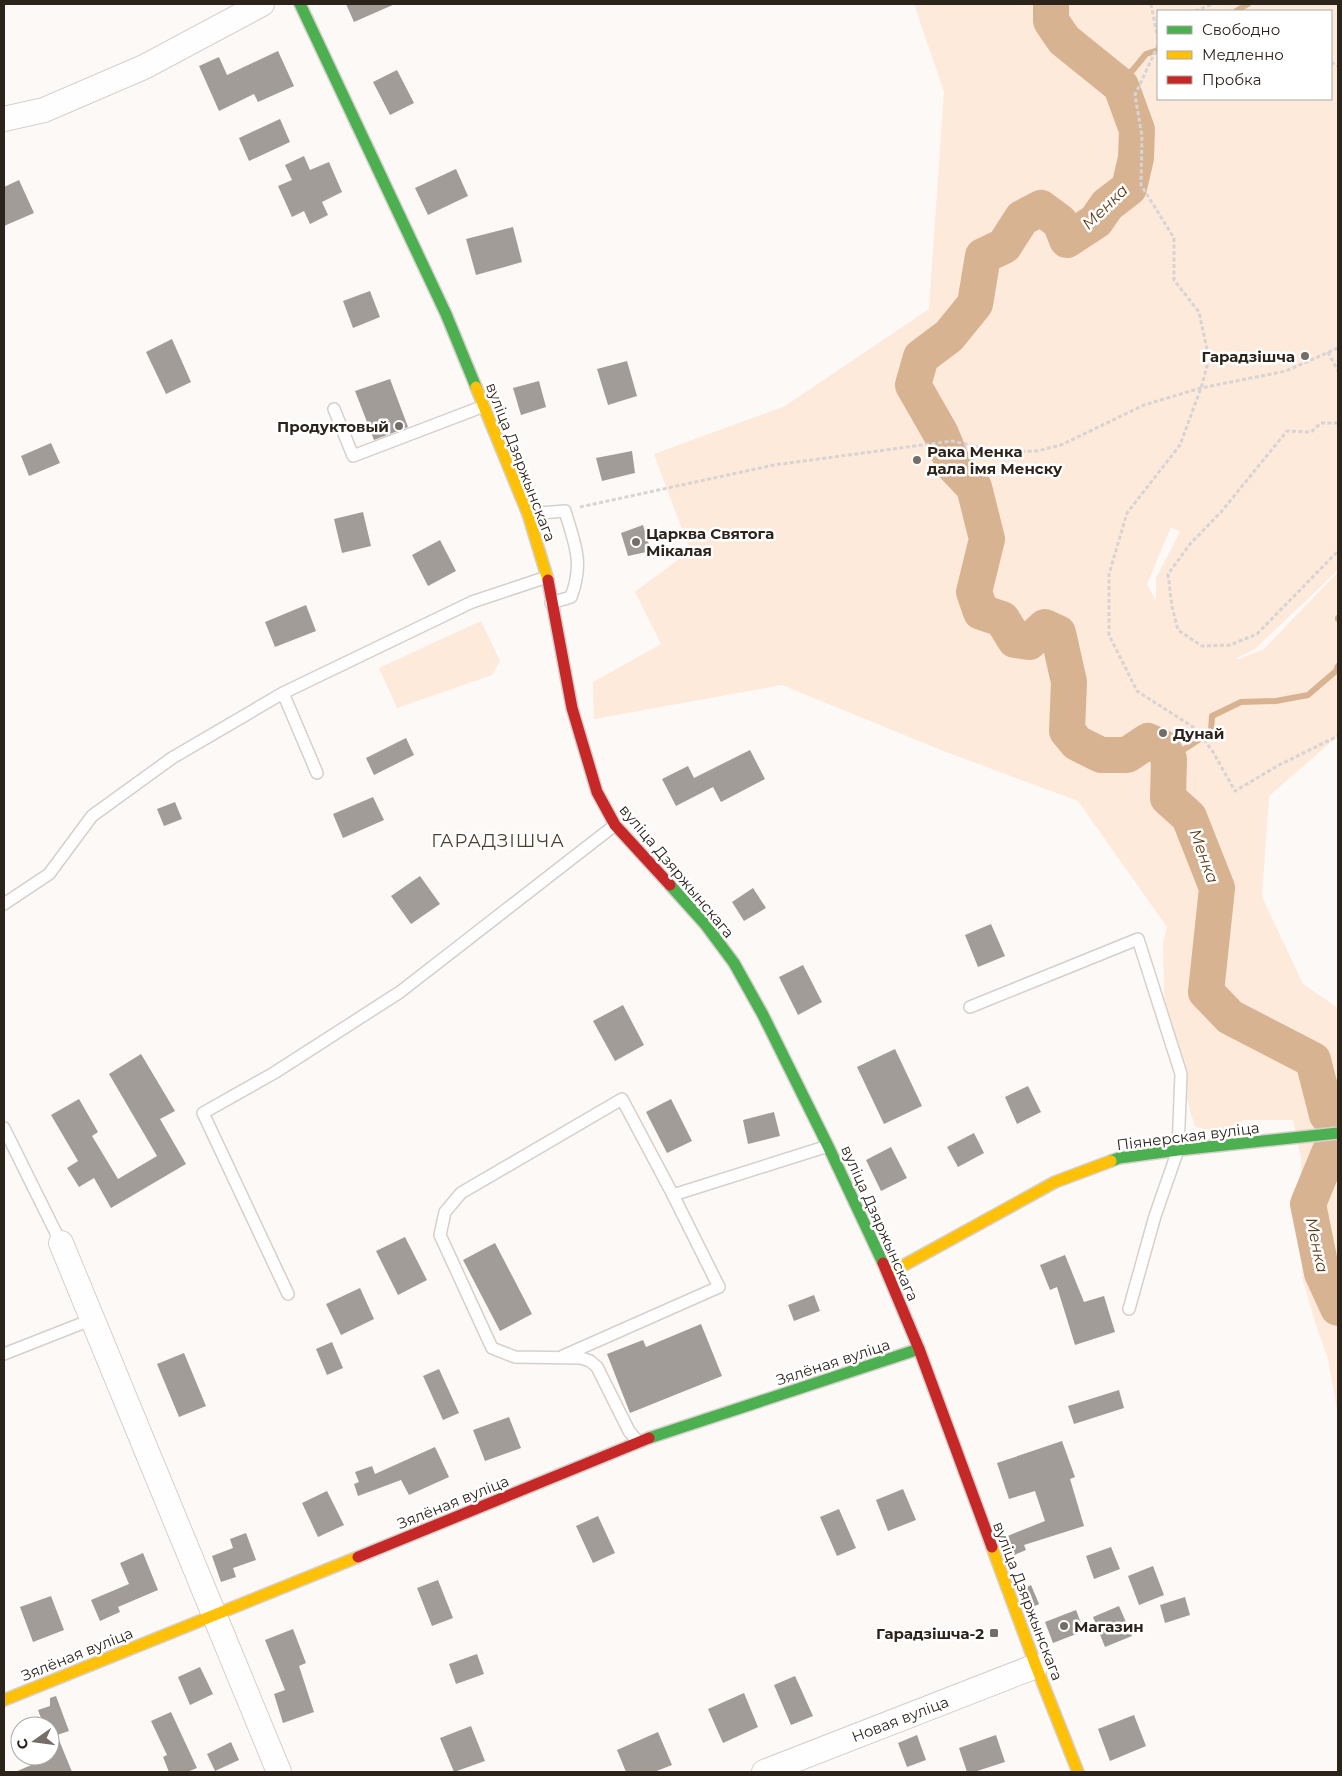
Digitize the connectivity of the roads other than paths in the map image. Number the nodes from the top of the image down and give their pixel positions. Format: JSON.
{"nodes":[{"id":1,"x":262,"y":4,"type":"edge"},
{"id":2,"x":300,"y":4,"type":"edge"},
{"id":3,"x":4,"y":119,"type":"edge"},
{"id":4,"x":484,"y":406,"type":"junction"},
{"id":5,"x":334,"y":409,"type":"dead end"},
{"id":6,"x":528,"y":514,"type":"junction"},
{"id":7,"x":547,"y":577,"type":"junction"},
{"id":8,"x":551,"y":604,"type":"junction"},
{"id":9,"x":283,"y":693,"type":"junction"},
{"id":10,"x":317,"y":773,"type":"dead end"},
{"id":11,"x":615,"y":825,"type":"junction"},
{"id":12,"x":4,"y":904,"type":"edge"},
{"id":13,"x":970,"y":1007,"type":"dead end"},
{"id":14,"x":4,"y":1128,"type":"edge"},
{"id":15,"x":1338,"y":1133,"type":"edge"},
{"id":16,"x":828,"y":1146,"type":"junction"},
{"id":17,"x":1178,"y":1150,"type":"junction"},
{"id":18,"x":673,"y":1195,"type":"junction"},
{"id":19,"x":61,"y":1243,"type":"joint"},
{"id":20,"x":888,"y":1274,"type":"junction"},
{"id":21,"x":288,"y":1294,"type":"dead end"},
{"id":22,"x":1129,"y":1309,"type":"dead end"},
{"id":23,"x":93,"y":1319,"type":"junction"},
{"id":24,"x":919,"y":1350,"type":"junction"},
{"id":25,"x":4,"y":1354,"type":"edge"},
{"id":26,"x":560,"y":1358,"type":"junction"},
{"id":27,"x":638,"y":1442,"type":"junction"},
{"id":28,"x":215,"y":1616,"type":"junction"},
{"id":29,"x":1036,"y":1666,"type":"junction"},
{"id":30,"x":4,"y":1700,"type":"edge"},
{"id":31,"x":279,"y":1772,"type":"edge"},
{"id":32,"x":764,"y":1772,"type":"edge"},
{"id":33,"x":1078,"y":1772,"type":"edge"}],
"edges":[{"from":1,"to":3,"type":"street"},
{"from":2,"to":4,"type":"street","name":"вуліца Дзяржынскага"},
{"from":4,"to":5,"type":"lane"},
{"from":4,"to":6,"type":"street","name":"вуліца Дзяржынскага"},
{"from":6,"to":7,"type":"street","name":"вуліца Дзяржынскага"},
{"from":6,"to":8,"type":"lane"},
{"from":7,"to":8,"type":"street","name":"вуліца Дзяржынскага"},
{"from":7,"to":9,"type":"lane"},
{"from":8,"to":11,"type":"street","name":"вуліца Дзяржынскага"},
{"from":9,"to":10,"type":"lane"},
{"from":9,"to":12,"type":"lane"},
{"from":11,"to":16,"type":"street","name":"вуліца Дзяржынскага"},
{"from":11,"to":21,"type":"lane"},
{"from":13,"to":17,"type":"lane"},
{"from":14,"to":19,"type":"lane"},
{"from":15,"to":17,"type":"street","name":"Піянерская вуліца"},
{"from":16,"to":18,"type":"lane"},
{"from":16,"to":20,"type":"street","name":"вуліца Дзяржынскага"},
{"from":17,"to":20,"type":"street","name":"Піянерская вуліца"},
{"from":17,"to":22,"type":"lane"},
{"from":18,"to":26,"type":"lane"},
{"from":18,"to":26,"type":"lane"},
{"from":19,"to":23,"type":"street"},
{"from":20,"to":24,"type":"street","name":"вуліца Дзяржынскага"},
{"from":23,"to":25,"type":"lane"},
{"from":23,"to":28,"type":"street"},
{"from":24,"to":27,"type":"street","name":"Зялёная вуліца"},
{"from":24,"to":29,"type":"street","name":"вуліца Дзяржынскага"},
{"from":26,"to":27,"type":"lane"},
{"from":27,"to":28,"type":"street","name":"Зялёная вуліца"},
{"from":28,"to":30,"type":"street","name":"Зялёная вуліца"},
{"from":28,"to":31,"type":"street"},
{"from":29,"to":32,"type":"street","name":"Новая вуліца"},
{"from":29,"to":33,"type":"street","name":"вуліца Дзяржынскага"}]}
